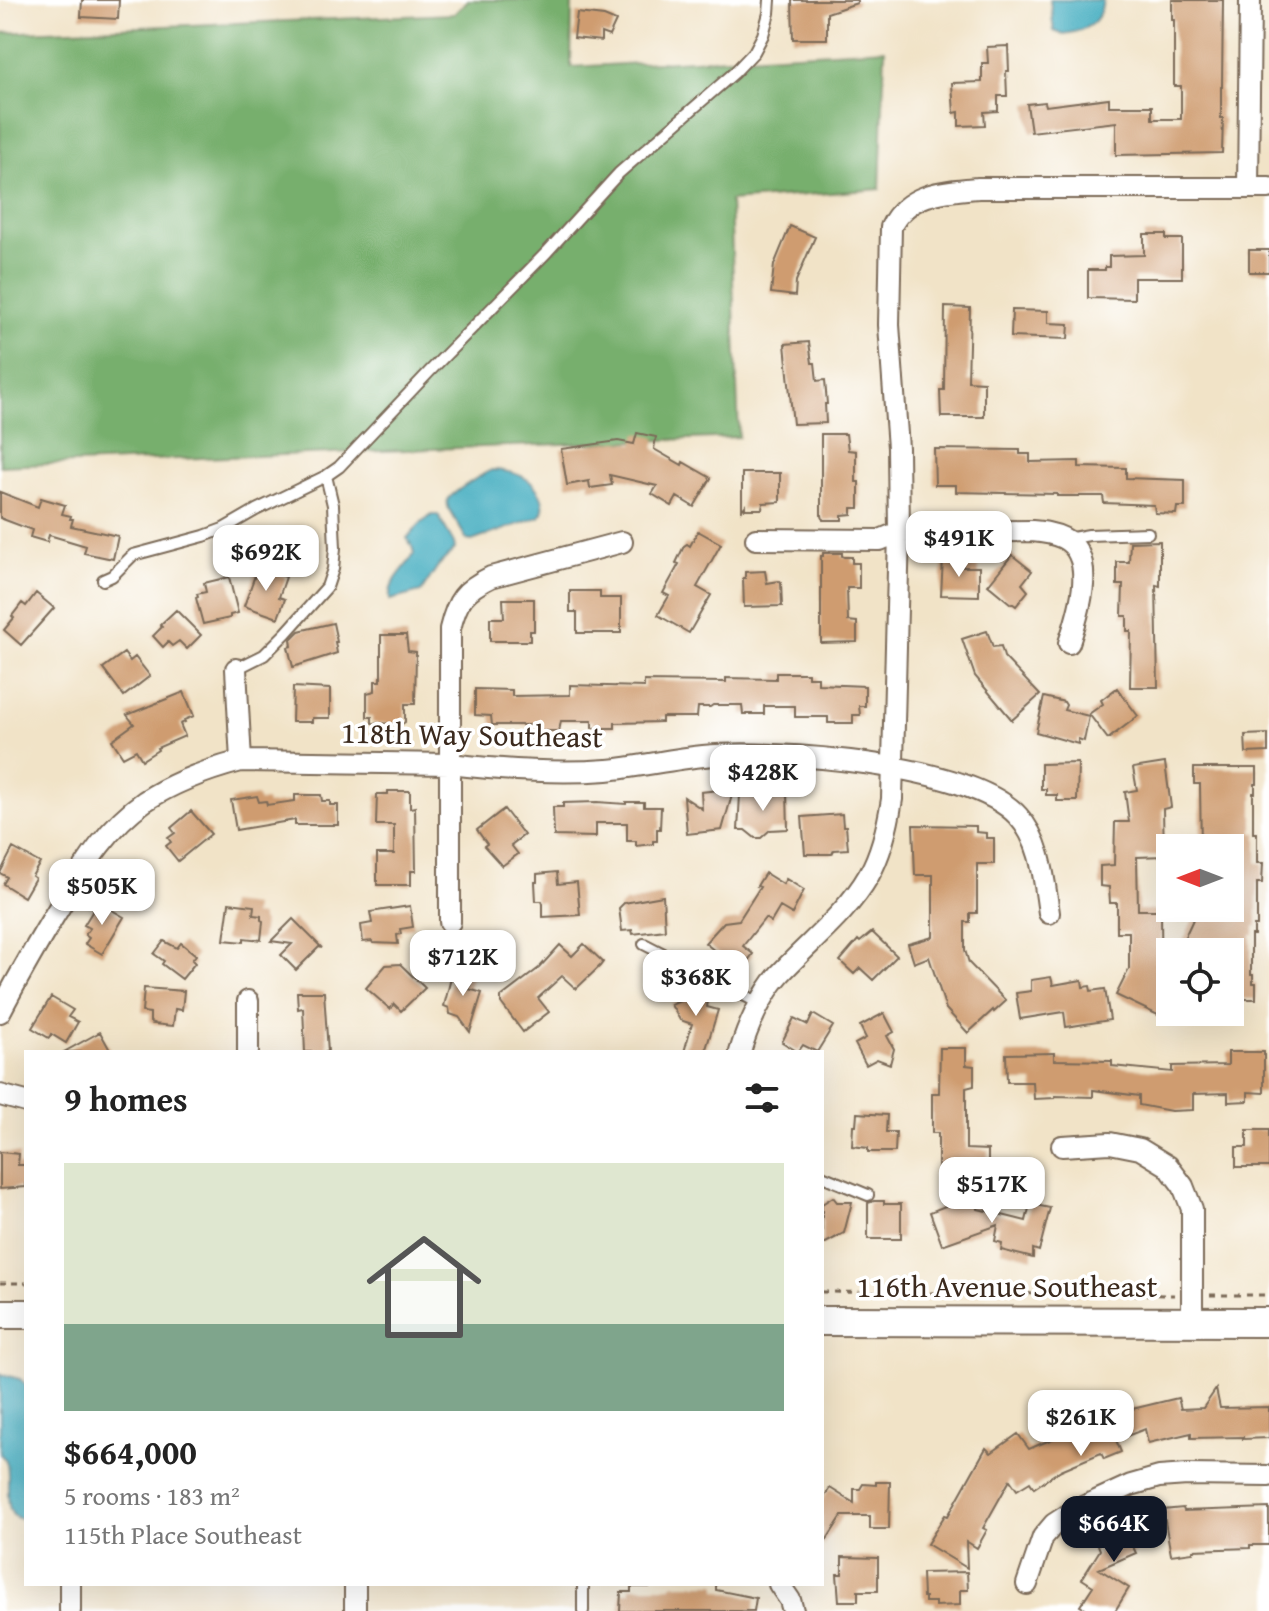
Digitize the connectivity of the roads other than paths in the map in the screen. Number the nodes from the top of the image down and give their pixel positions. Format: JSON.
{"nodes":[{"id":1,"x":770,"y":0,"type":"edge"},
{"id":2,"x":1250,"y":0,"type":"edge"},
{"id":3,"x":1259,"y":188,"type":"edge"},
{"id":4,"x":326,"y":476,"type":"junction"},
{"id":5,"x":899,"y":532,"type":"junction"},
{"id":6,"x":1148,"y":533,"type":"dead end"},
{"id":7,"x":756,"y":539,"type":"dead end"},
{"id":8,"x":1067,"y":539,"type":"junction"},
{"id":9,"x":622,"y":542,"type":"dead end"},
{"id":10,"x":103,"y":580,"type":"dead end"},
{"id":11,"x":1069,"y":643,"type":"dead end"},
{"id":12,"x":236,"y":669,"type":"joint"},
{"id":13,"x":241,"y":761,"type":"junction"},
{"id":14,"x":450,"y":764,"type":"junction"},
{"id":15,"x":893,"y":766,"type":"junction"},
{"id":16,"x":1049,"y":913,"type":"dead end"},
{"id":17,"x":450,"y":922,"type":"dead end"},
{"id":18,"x":644,"y":944,"type":"dead end"},
{"id":19,"x":248,"y":1001,"type":"dead end"},
{"id":20,"x":761,"y":1004,"type":"junction"},
{"id":21,"x":0,"y":1012,"type":"edge"},
{"id":22,"x":248,"y":1050,"type":"edge"},
{"id":23,"x":741,"y":1050,"type":"edge"},
{"id":24,"x":0,"y":1095,"type":"edge"},
{"id":25,"x":24,"y":1101,"type":"edge"},
{"id":26,"x":1062,"y":1146,"type":"dead end"},
{"id":27,"x":824,"y":1177,"type":"edge"},
{"id":28,"x":868,"y":1195,"type":"dead end"},
{"id":29,"x":1192,"y":1308,"type":"junction"},
{"id":30,"x":0,"y":1314,"type":"edge"},
{"id":31,"x":24,"y":1314,"type":"edge"},
{"id":32,"x":824,"y":1321,"type":"edge"},
{"id":33,"x":1269,"y":1322,"type":"edge"},
{"id":34,"x":1269,"y":1476,"type":"edge"},
{"id":35,"x":1027,"y":1584,"type":"dead end"},
{"id":36,"x":70,"y":1586,"type":"edge"},
{"id":37,"x":355,"y":1586,"type":"edge"},
{"id":38,"x":583,"y":1586,"type":"edge"},
{"id":39,"x":780,"y":1586,"type":"edge"},
{"id":40,"x":70,"y":1611,"type":"edge"},
{"id":41,"x":355,"y":1611,"type":"edge"},
{"id":42,"x":583,"y":1611,"type":"edge"},
{"id":43,"x":793,"y":1611,"type":"edge"}],
"edges":[{"from":1,"to":4,"type":"lane"},
{"from":2,"to":3,"type":"street"},
{"from":3,"to":5,"type":"street"},
{"from":4,"to":10,"type":"lane"},
{"from":4,"to":12,"type":"lane"},
{"from":5,"to":7,"type":"street"},
{"from":5,"to":8,"type":"street"},
{"from":5,"to":15,"type":"street"},
{"from":6,"to":8,"type":"lane"},
{"from":8,"to":11,"type":"street"},
{"from":9,"to":14,"type":"street"},
{"from":12,"to":13,"type":"street"},
{"from":13,"to":14,"type":"street","name":"118th Way Southeast"},
{"from":13,"to":21,"type":"street","name":"118th Way Southeast"},
{"from":14,"to":15,"type":"street","name":"118th Way Southeast"},
{"from":14,"to":17,"type":"street"},
{"from":15,"to":16,"type":"street","name":"118th Way Southeast"},
{"from":15,"to":20,"type":"street"},
{"from":18,"to":20,"type":"lane"},
{"from":19,"to":22,"type":"street"},
{"from":20,"to":23,"type":"street"},
{"from":24,"to":25,"type":"street"},
{"from":26,"to":29,"type":"street"},
{"from":27,"to":28,"type":"lane"},
{"from":29,"to":32,"type":"main road","name":"116th Avenue Southeast"},
{"from":29,"to":33,"type":"main road","name":"116th Avenue Southeast"},
{"from":30,"to":31,"type":"main road"},
{"from":34,"to":35,"type":"street"},
{"from":36,"to":40,"type":"street"},
{"from":37,"to":41,"type":"street"},
{"from":38,"to":42,"type":"lane"},
{"from":39,"to":43,"type":"street"}]}
